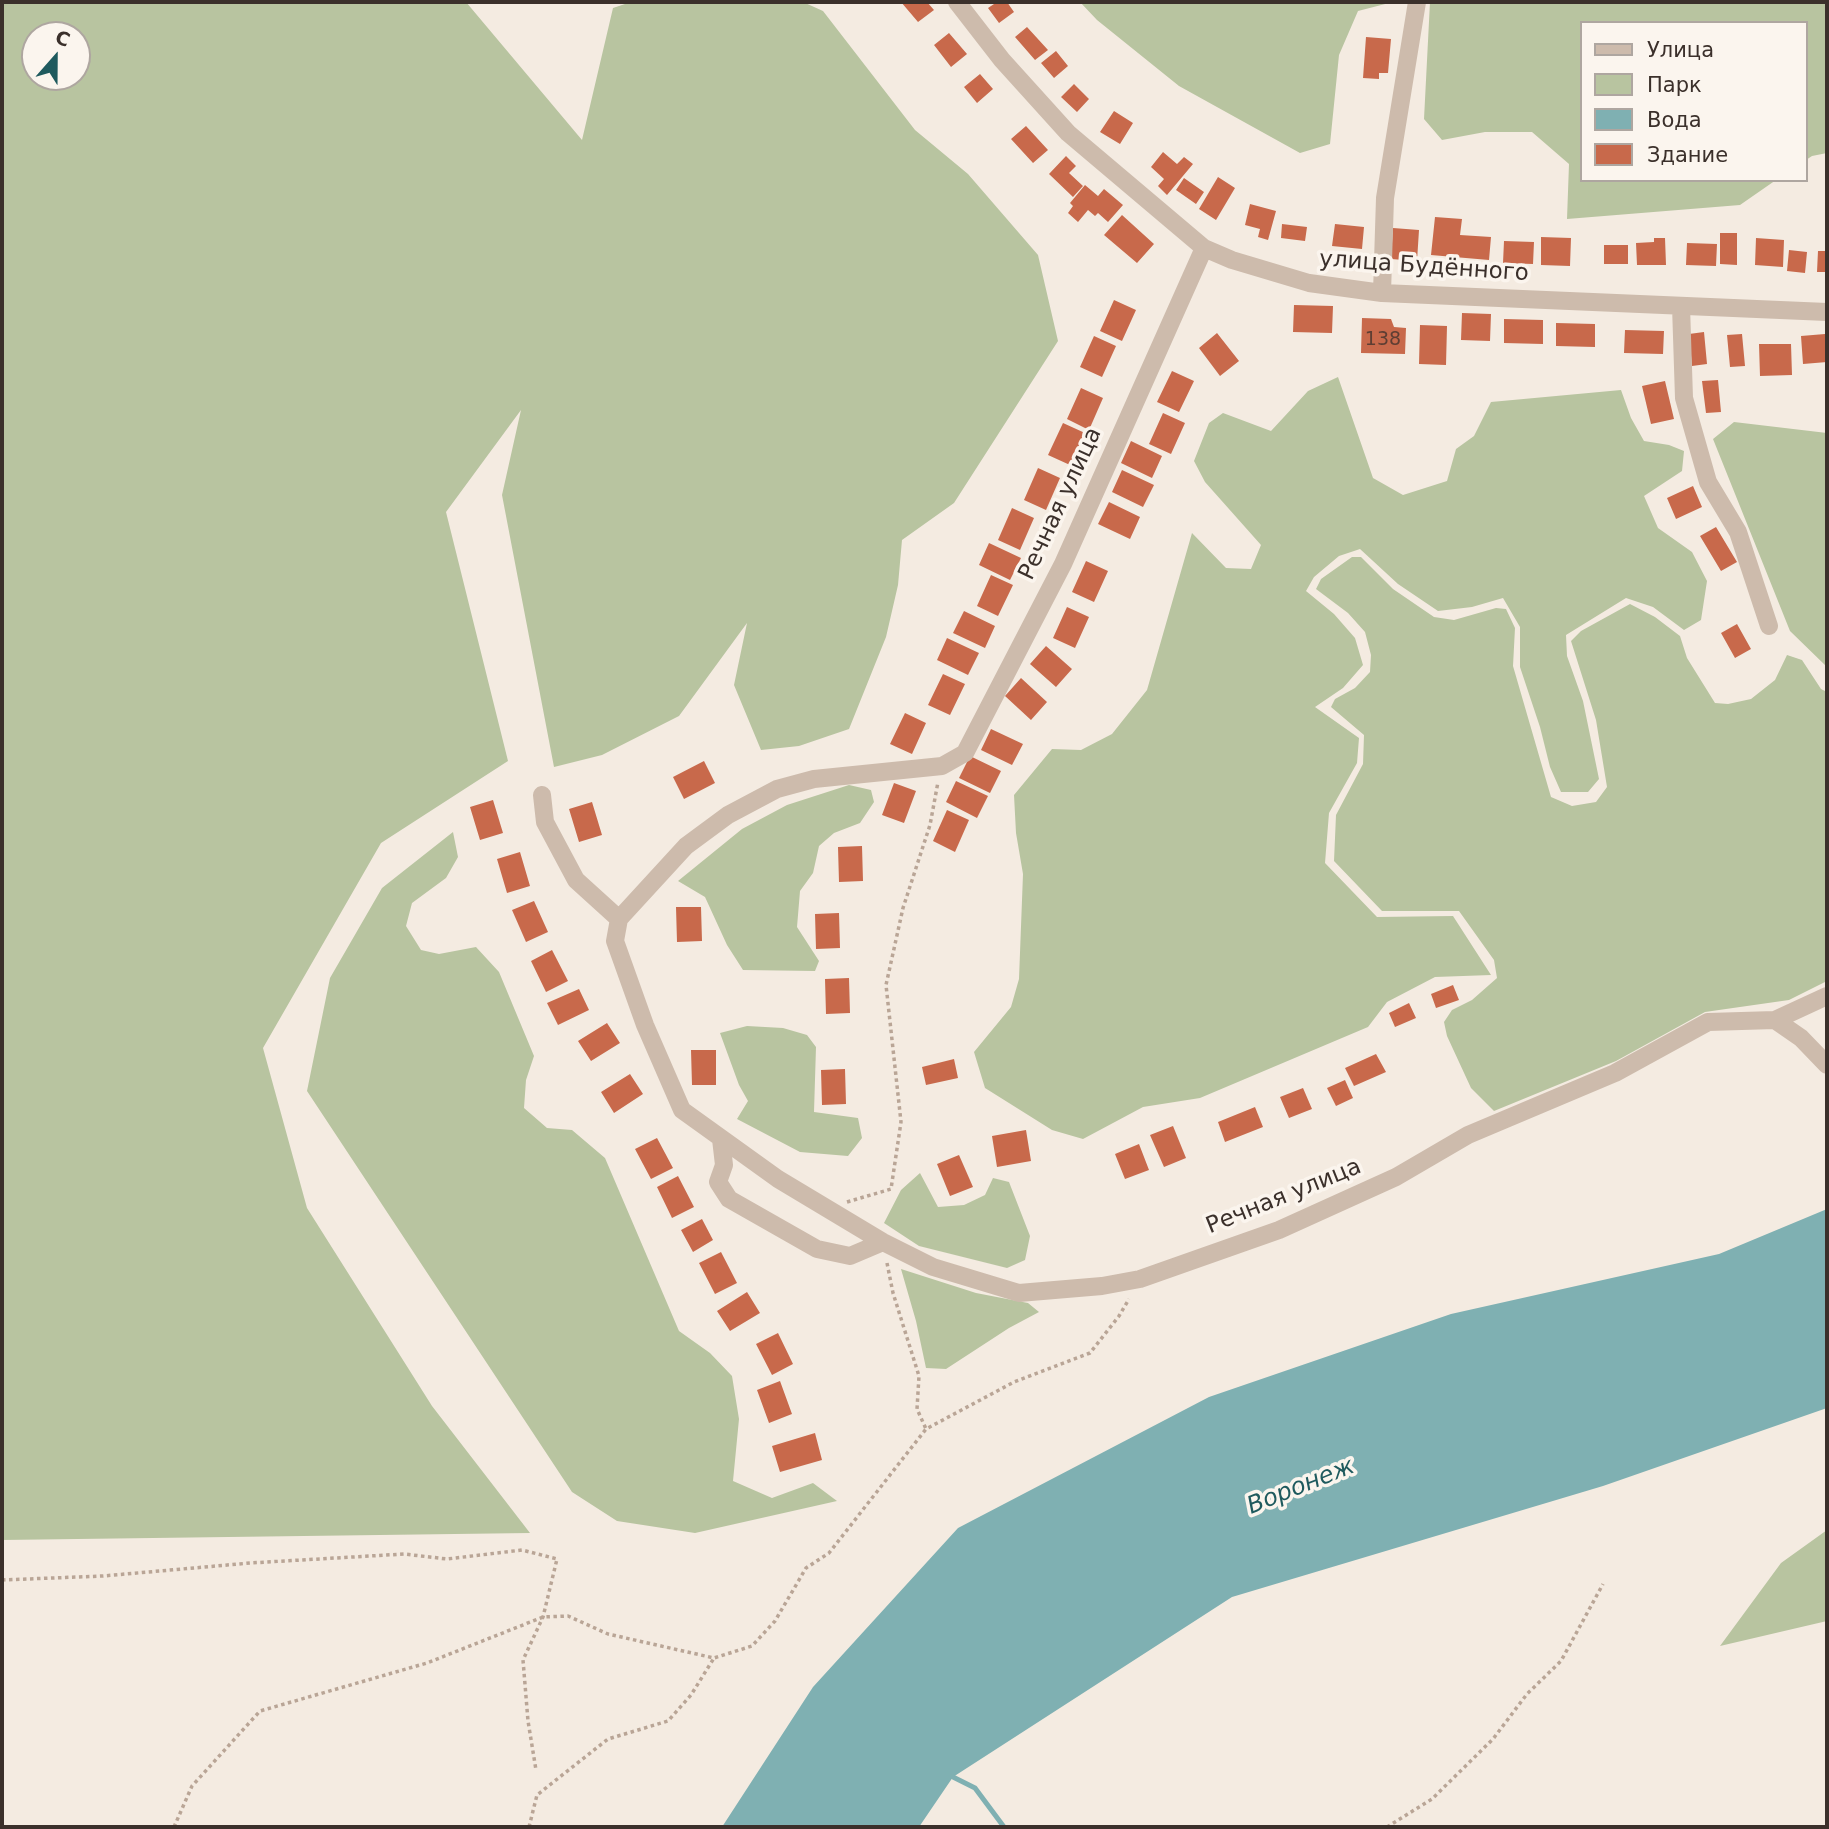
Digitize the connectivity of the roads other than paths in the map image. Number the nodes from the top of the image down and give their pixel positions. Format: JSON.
{"nodes":[{"id":1,"x":957,"y":2,"type":"edge"},
{"id":2,"x":1417,"y":2,"type":"edge"},
{"id":3,"x":1204,"y":248,"type":"junction"},
{"id":4,"x":1382,"y":293,"type":"junction"},
{"id":5,"x":1681,"y":306,"type":"junction"},
{"id":6,"x":1827,"y":312,"type":"edge"},
{"id":7,"x":1769,"y":626,"type":"dead end"},
{"id":8,"x":542,"y":795,"type":"dead end"},
{"id":9,"x":619,"y":919,"type":"junction"},
{"id":10,"x":1827,"y":996,"type":"edge"},
{"id":11,"x":1775,"y":1020,"type":"junction"},
{"id":12,"x":1827,"y":1065,"type":"edge"},
{"id":13,"x":721,"y":1139,"type":"junction"},
{"id":14,"x":883,"y":1242,"type":"junction"}],
"edges":[{"from":1,"to":3,"type":"street","name":"улица Будённого"},
{"from":2,"to":4,"type":"street"},
{"from":3,"to":4,"type":"street","name":"улица Будённого"},
{"from":3,"to":9,"type":"street","name":"Речная улица"},
{"from":4,"to":5,"type":"street","name":"улица Будённого"},
{"from":5,"to":6,"type":"street","name":"улица Будённого"},
{"from":5,"to":7,"type":"street"},
{"from":8,"to":9,"type":"street"},
{"from":9,"to":13,"type":"street","name":"Речная улица"},
{"from":10,"to":11,"type":"street"},
{"from":11,"to":12,"type":"street"},
{"from":11,"to":14,"type":"street","name":"Речная улица"},
{"from":13,"to":14,"type":"street","name":"Речная улица"},
{"from":13,"to":14,"type":"street"}]}
